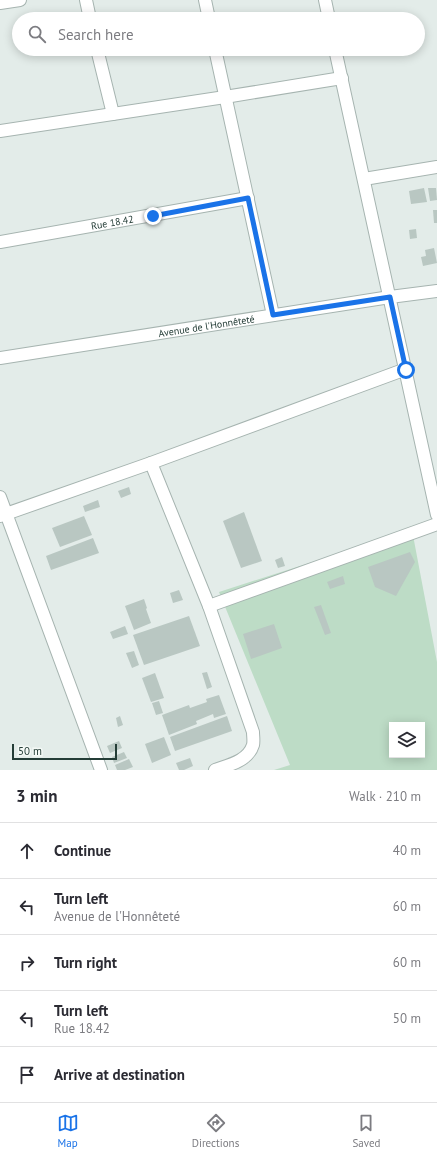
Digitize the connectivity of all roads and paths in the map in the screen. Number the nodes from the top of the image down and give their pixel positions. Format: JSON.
{"nodes":[{"id":1,"x":20,"y":0,"type":"edge"},
{"id":2,"x":86,"y":0,"type":"edge"},
{"id":3,"x":205,"y":0,"type":"edge"},
{"id":4,"x":324,"y":0,"type":"edge"},
{"id":5,"x":0,"y":3,"type":"edge"},
{"id":6,"x":89,"y":12,"type":"edge"},
{"id":7,"x":208,"y":12,"type":"edge"},
{"id":8,"x":327,"y":12,"type":"edge"},
{"id":9,"x":99,"y":56,"type":"edge"},
{"id":10,"x":216,"y":56,"type":"edge"},
{"id":11,"x":337,"y":56,"type":"edge"},
{"id":12,"x":342,"y":78,"type":"junction"},
{"id":13,"x":225,"y":97,"type":"junction"},
{"id":14,"x":113,"y":114,"type":"junction"},
{"id":15,"x":0,"y":131,"type":"edge"},
{"id":16,"x":437,"y":167,"type":"edge"},
{"id":17,"x":364,"y":179,"type":"junction"},
{"id":18,"x":248,"y":198,"type":"junction"},
{"id":19,"x":0,"y":242,"type":"edge"},
{"id":20,"x":437,"y":291,"type":"edge"},
{"id":21,"x":390,"y":297,"type":"junction"},
{"id":22,"x":273,"y":315,"type":"junction"},
{"id":23,"x":0,"y":358,"type":"edge"},
{"id":24,"x":406,"y":370,"type":"junction"},
{"id":25,"x":151,"y":463,"type":"junction"},
{"id":26,"x":0,"y":497,"type":"edge"},
{"id":27,"x":3,"y":515,"type":"edge"},
{"id":28,"x":437,"y":515,"type":"edge"},
{"id":29,"x":437,"y":524,"type":"edge"},
{"id":30,"x":209,"y":606,"type":"junction"},
{"id":31,"x":101,"y":770,"type":"edge"},
{"id":32,"x":215,"y":770,"type":"edge"}],
"edges":[{"from":1,"to":5,"type":"street"},
{"from":2,"to":6,"type":"street"},
{"from":3,"to":7,"type":"street"},
{"from":4,"to":8,"type":"street"},
{"from":9,"to":14,"type":"street"},
{"from":10,"to":13,"type":"street"},
{"from":11,"to":12,"type":"street"},
{"from":12,"to":13,"type":"street"},
{"from":12,"to":17,"type":"street"},
{"from":13,"to":14,"type":"street"},
{"from":13,"to":18,"type":"street"},
{"from":14,"to":15,"type":"street"},
{"from":16,"to":17,"type":"street"},
{"from":17,"to":21,"type":"street"},
{"from":18,"to":19,"type":"street","name":"Rue 18.42"},
{"from":18,"to":22,"type":"street"},
{"from":20,"to":21,"type":"street","name":"Avenue de l'Honnêteté"},
{"from":21,"to":22,"type":"street","name":"Avenue de l'Honnêteté"},
{"from":21,"to":24,"type":"street"},
{"from":22,"to":23,"type":"street","name":"Avenue de l'Honnêteté"},
{"from":24,"to":25,"type":"street"},
{"from":24,"to":28,"type":"street"},
{"from":25,"to":27,"type":"street"},
{"from":25,"to":30,"type":"street"},
{"from":26,"to":27,"type":"street"},
{"from":27,"to":31,"type":"street"},
{"from":29,"to":30,"type":"street"},
{"from":30,"to":32,"type":"street"}]}
